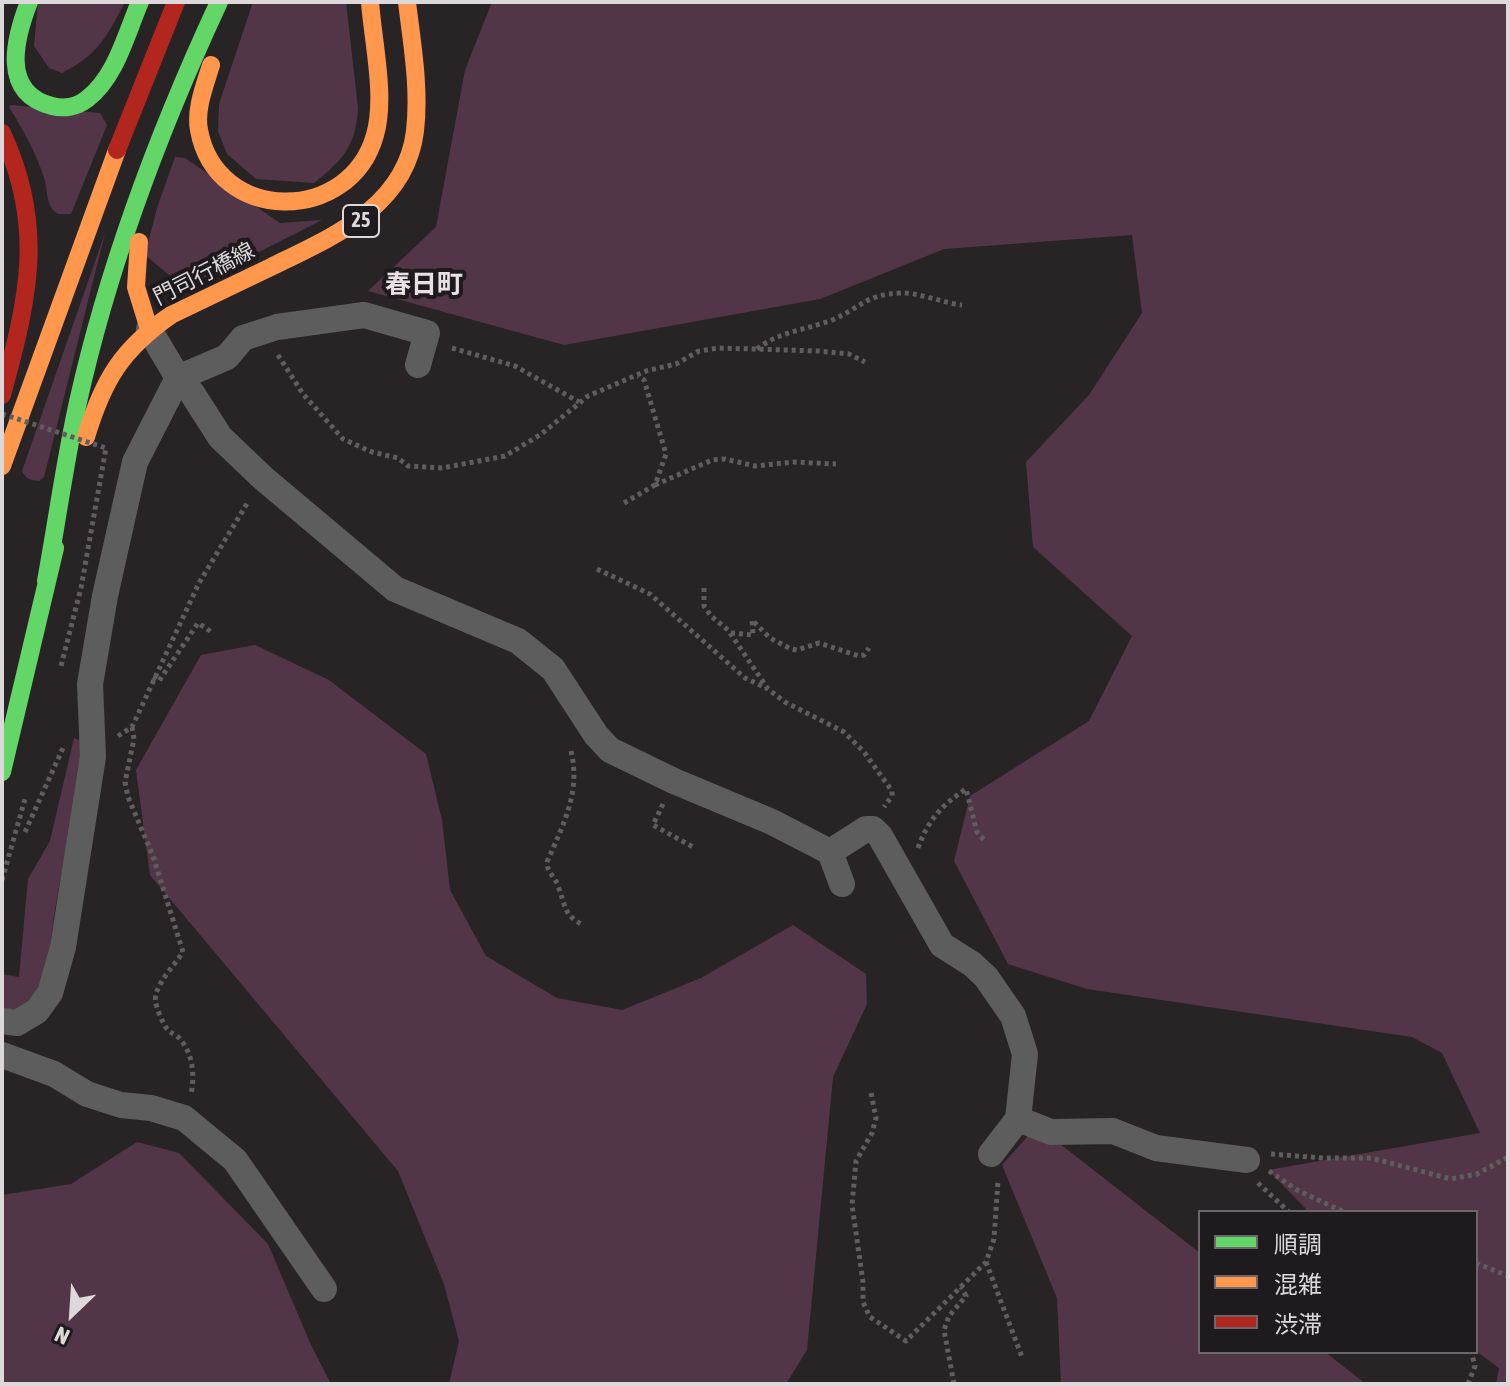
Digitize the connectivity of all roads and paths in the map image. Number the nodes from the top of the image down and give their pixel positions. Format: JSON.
{"nodes":[{"id":1,"x":29,"y":2,"type":"edge"},
{"id":2,"x":140,"y":2,"type":"edge"},
{"id":3,"x":176,"y":2,"type":"edge"},
{"id":4,"x":219,"y":2,"type":"edge"},
{"id":5,"x":233,"y":2,"type":"edge"},
{"id":6,"x":370,"y":2,"type":"edge"},
{"id":7,"x":407,"y":2,"type":"edge"},
{"id":8,"x":2,"y":133,"type":"edge"},
{"id":9,"x":163,"y":134,"type":"junction"},
{"id":10,"x":962,"y":305,"type":"dead end"},
{"id":11,"x":149,"y":329,"type":"junction"},
{"id":12,"x":261,"y":332,"type":"junction"},
{"id":13,"x":756,"y":350,"type":"junction"},
{"id":14,"x":421,"y":352,"type":"joint"},
{"id":15,"x":865,"y":362,"type":"dead end"},
{"id":16,"x":637,"y":376,"type":"junction"},
{"id":17,"x":178,"y":378,"type":"junction"},
{"id":18,"x":2,"y":395,"type":"edge"},
{"id":19,"x":579,"y":402,"type":"junction"},
{"id":20,"x":2,"y":414,"type":"edge"},
{"id":21,"x":836,"y":464,"type":"dead end"},
{"id":22,"x":2,"y":466,"type":"edge"},
{"id":23,"x":263,"y":478,"type":"junction"},
{"id":24,"x":655,"y":485,"type":"junction"},
{"id":25,"x":624,"y":503,"type":"dead end"},
{"id":26,"x":597,"y":569,"type":"dead end"},
{"id":27,"x":46,"y":581,"type":"junction"},
{"id":28,"x":704,"y":588,"type":"dead end"},
{"id":29,"x":213,"y":633,"type":"dead end"},
{"id":30,"x":731,"y":633,"type":"junction"},
{"id":31,"x":869,"y":648,"type":"dead end"},
{"id":32,"x":61,"y":666,"type":"dead end"},
{"id":33,"x":153,"y":677,"type":"junction"},
{"id":34,"x":768,"y":689,"type":"junction"},
{"id":35,"x":132,"y":727,"type":"junction"},
{"id":36,"x":69,"y":736,"type":"dead end"},
{"id":37,"x":570,"y":748,"type":"dead end"},
{"id":38,"x":92,"y":749,"type":"junction"},
{"id":39,"x":2,"y":772,"type":"edge"},
{"id":40,"x":674,"y":781,"type":"junction"},
{"id":41,"x":873,"y":829,"type":"junction"},
{"id":42,"x":25,"y":832,"type":"dead end"},
{"id":43,"x":985,"y":841,"type":"dead end"},
{"id":44,"x":693,"y":847,"type":"dead end"},
{"id":45,"x":830,"y":852,"type":"junction"},
{"id":46,"x":915,"y":857,"type":"dead end"},
{"id":47,"x":842,"y":884,"type":"dead end"},
{"id":48,"x":584,"y":925,"type":"dead end"},
{"id":49,"x":2,"y":1021,"type":"edge"},
{"id":50,"x":2,"y":1055,"type":"edge"},
{"id":51,"x":871,"y":1093,"type":"dead end"},
{"id":52,"x":184,"y":1118,"type":"junction"},
{"id":53,"x":1018,"y":1119,"type":"junction"},
{"id":54,"x":995,"y":1149,"type":"joint"},
{"id":55,"x":1508,"y":1157,"type":"edge"},
{"id":56,"x":1247,"y":1160,"type":"junction"},
{"id":57,"x":1287,"y":1210,"type":"edge"},
{"id":58,"x":1340,"y":1210,"type":"edge"},
{"id":59,"x":986,"y":1262,"type":"junction"},
{"id":60,"x":1478,"y":1264,"type":"edge"},
{"id":61,"x":1508,"y":1276,"type":"edge"},
{"id":62,"x":961,"y":1287,"type":"junction"},
{"id":63,"x":324,"y":1289,"type":"dead end"},
{"id":64,"x":1472,"y":1354,"type":"edge"},
{"id":65,"x":1022,"y":1357,"type":"dead end"},
{"id":66,"x":954,"y":1384,"type":"edge"},
{"id":67,"x":1468,"y":1384,"type":"edge"}],
"edges":[{"from":1,"to":2,"type":"main road"},
{"from":3,"to":22,"type":"main road"},
{"from":4,"to":9,"type":"main road"},
{"from":5,"to":6,"type":"main road"},
{"from":7,"to":11,"type":"main road","name":"門司行橋線","number":"25"},
{"from":8,"to":18,"type":"main road"},
{"from":9,"to":11,"type":"main road"},
{"from":9,"to":27,"type":"main road"},
{"from":10,"to":13,"type":"path"},
{"from":11,"to":17,"type":"street"},
{"from":11,"to":27,"type":"main road","name":"門司行橋線","number":"25"},
{"from":12,"to":14,"type":"street"},
{"from":12,"to":17,"type":"street"},
{"from":12,"to":19,"type":"path"},
{"from":13,"to":15,"type":"path"},
{"from":13,"to":16,"type":"path"},
{"from":14,"to":19,"type":"path"},
{"from":16,"to":19,"type":"path"},
{"from":16,"to":24,"type":"path"},
{"from":17,"to":23,"type":"street"},
{"from":17,"to":38,"type":"street"},
{"from":20,"to":32,"type":"path","bridge":true},
{"from":21,"to":24,"type":"path"},
{"from":23,"to":33,"type":"path"},
{"from":23,"to":40,"type":"street"},
{"from":24,"to":25,"type":"path"},
{"from":26,"to":34,"type":"path"},
{"from":27,"to":39,"type":"main road","name":"門司行橋線","number":"25"},
{"from":28,"to":30,"type":"path"},
{"from":29,"to":33,"type":"path"},
{"from":30,"to":31,"type":"path"},
{"from":30,"to":34,"type":"path"},
{"from":33,"to":35,"type":"path"},
{"from":34,"to":41,"type":"path"},
{"from":35,"to":38,"type":"path"},
{"from":35,"to":52,"type":"path"},
{"from":36,"to":42,"type":"path"},
{"from":37,"to":48,"type":"path"},
{"from":38,"to":49,"type":"street"},
{"from":40,"to":44,"type":"path"},
{"from":40,"to":45,"type":"street"},
{"from":41,"to":45,"type":"street"},
{"from":41,"to":53,"type":"street"},
{"from":43,"to":46,"type":"path"},
{"from":45,"to":47,"type":"street"},
{"from":50,"to":52,"type":"street"},
{"from":51,"to":62,"type":"path"},
{"from":52,"to":63,"type":"street"},
{"from":53,"to":54,"type":"street"},
{"from":53,"to":56,"type":"street"},
{"from":54,"to":59,"type":"path"},
{"from":55,"to":56,"type":"path"},
{"from":56,"to":57,"type":"path"},
{"from":56,"to":58,"type":"path"},
{"from":59,"to":62,"type":"path"},
{"from":59,"to":65,"type":"path"},
{"from":60,"to":61,"type":"path"},
{"from":62,"to":66,"type":"path"},
{"from":64,"to":67,"type":"path"}]}
